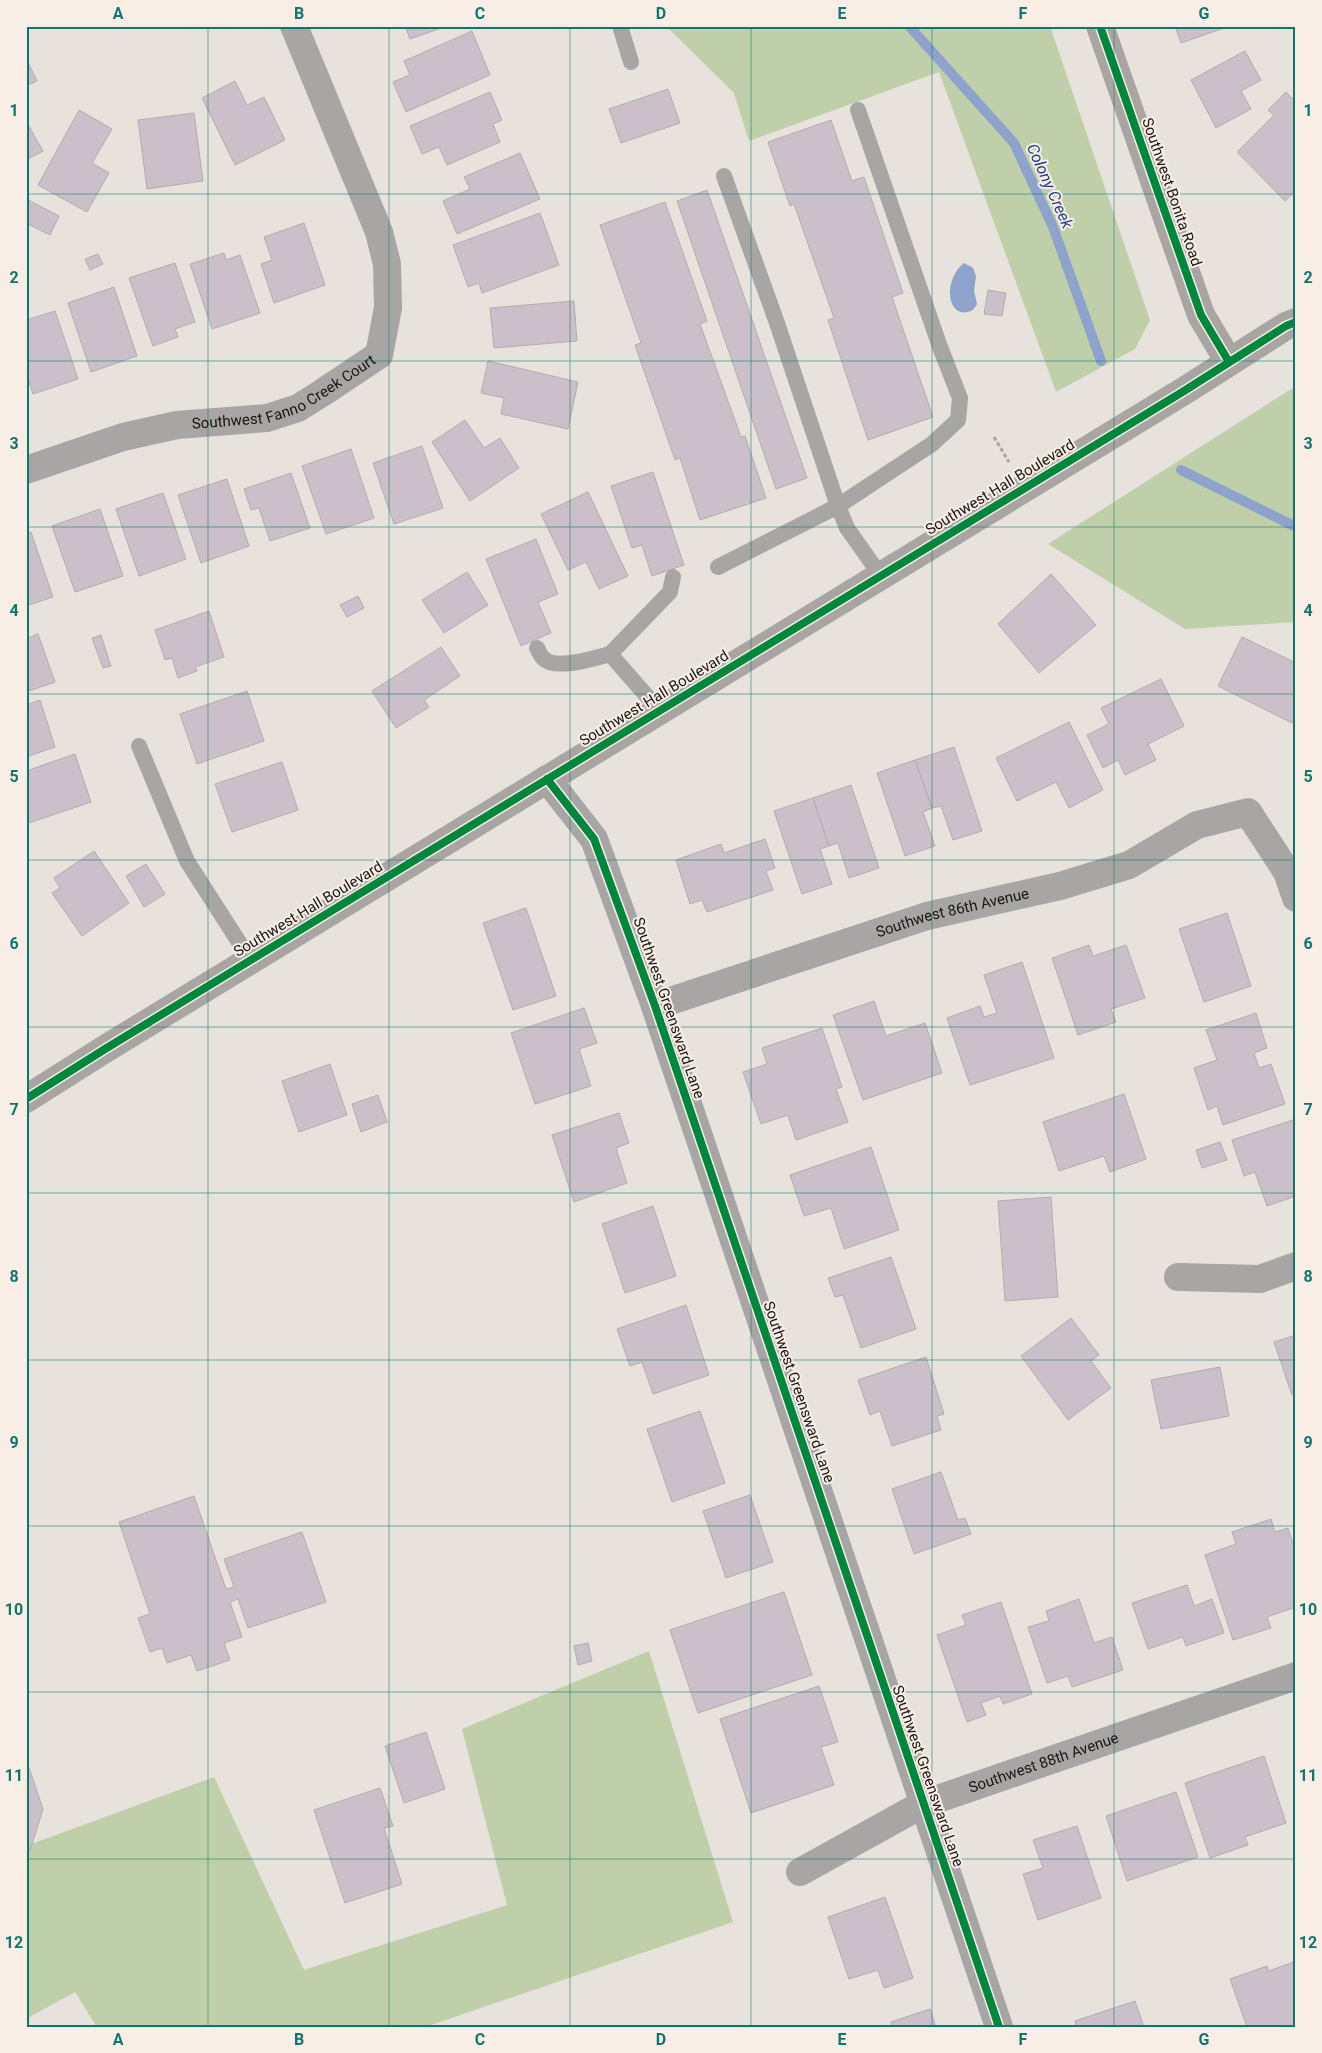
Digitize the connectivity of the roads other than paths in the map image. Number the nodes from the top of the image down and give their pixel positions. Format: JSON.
{"nodes":[{"id":1,"x":294,"y":26,"type":"edge"},
{"id":2,"x":620,"y":26,"type":"edge"},
{"id":3,"x":1100,"y":26,"type":"edge"},
{"id":4,"x":631,"y":62,"type":"dead end"},
{"id":5,"x":858,"y":110,"type":"dead end"},
{"id":6,"x":724,"y":176,"type":"dead end"},
{"id":7,"x":1296,"y":322,"type":"edge"},
{"id":8,"x":1229,"y":362,"type":"junction"},
{"id":9,"x":26,"y":470,"type":"edge"},
{"id":10,"x":838,"y":506,"type":"junction"},
{"id":11,"x":718,"y":567,"type":"dead end"},
{"id":12,"x":881,"y":576,"type":"junction"},
{"id":13,"x":673,"y":577,"type":"dead end"},
{"id":14,"x":537,"y":648,"type":"dead end"},
{"id":15,"x":610,"y":654,"type":"junction"},
{"id":16,"x":660,"y":710,"type":"junction"},
{"id":17,"x":138,"y":746,"type":"dead end"},
{"id":18,"x":547,"y":779,"type":"junction"},
{"id":19,"x":1296,"y":898,"type":"edge"},
{"id":20,"x":251,"y":961,"type":"junction"},
{"id":21,"x":654,"y":1006,"type":"junction"},
{"id":22,"x":26,"y":1099,"type":"edge"},
{"id":23,"x":1296,"y":1266,"type":"edge"},
{"id":24,"x":1178,"y":1277,"type":"dead end"},
{"id":25,"x":1296,"y":1676,"type":"edge"},
{"id":26,"x":923,"y":1804,"type":"junction"},
{"id":27,"x":800,"y":1872,"type":"dead end"},
{"id":28,"x":999,"y":2027,"type":"edge"}],
"edges":[{"from":1,"to":9,"type":"street","name":"Southwest Fanno Creek Court"},
{"from":2,"to":4,"type":"lane"},
{"from":3,"to":8,"type":"main road","name":"Southwest Bonita Road"},
{"from":5,"to":10,"type":"lane"},
{"from":6,"to":10,"type":"lane"},
{"from":7,"to":8,"type":"main road","name":"Southwest Hall Boulevard"},
{"from":8,"to":12,"type":"main road","name":"Southwest Hall Boulevard"},
{"from":10,"to":11,"type":"lane"},
{"from":10,"to":12,"type":"lane"},
{"from":12,"to":16,"type":"main road","name":"Southwest Hall Boulevard"},
{"from":13,"to":15,"type":"lane"},
{"from":14,"to":15,"type":"lane"},
{"from":15,"to":16,"type":"lane"},
{"from":16,"to":18,"type":"main road","name":"Southwest Hall Boulevard"},
{"from":17,"to":20,"type":"lane"},
{"from":18,"to":20,"type":"main road","name":"Southwest Hall Boulevard"},
{"from":18,"to":21,"type":"street","name":"Southwest Greensward Lane"},
{"from":19,"to":21,"type":"street","name":"Southwest 86th Avenue"},
{"from":20,"to":22,"type":"main road","name":"Southwest Hall Boulevard"},
{"from":21,"to":26,"type":"street","name":"Southwest Greensward Lane"},
{"from":23,"to":24,"type":"street"},
{"from":25,"to":26,"type":"street","name":"Southwest 88th Avenue"},
{"from":26,"to":27,"type":"street","name":"Southwest 88th Avenue"},
{"from":26,"to":28,"type":"street","name":"Southwest Greensward Lane"}]}
